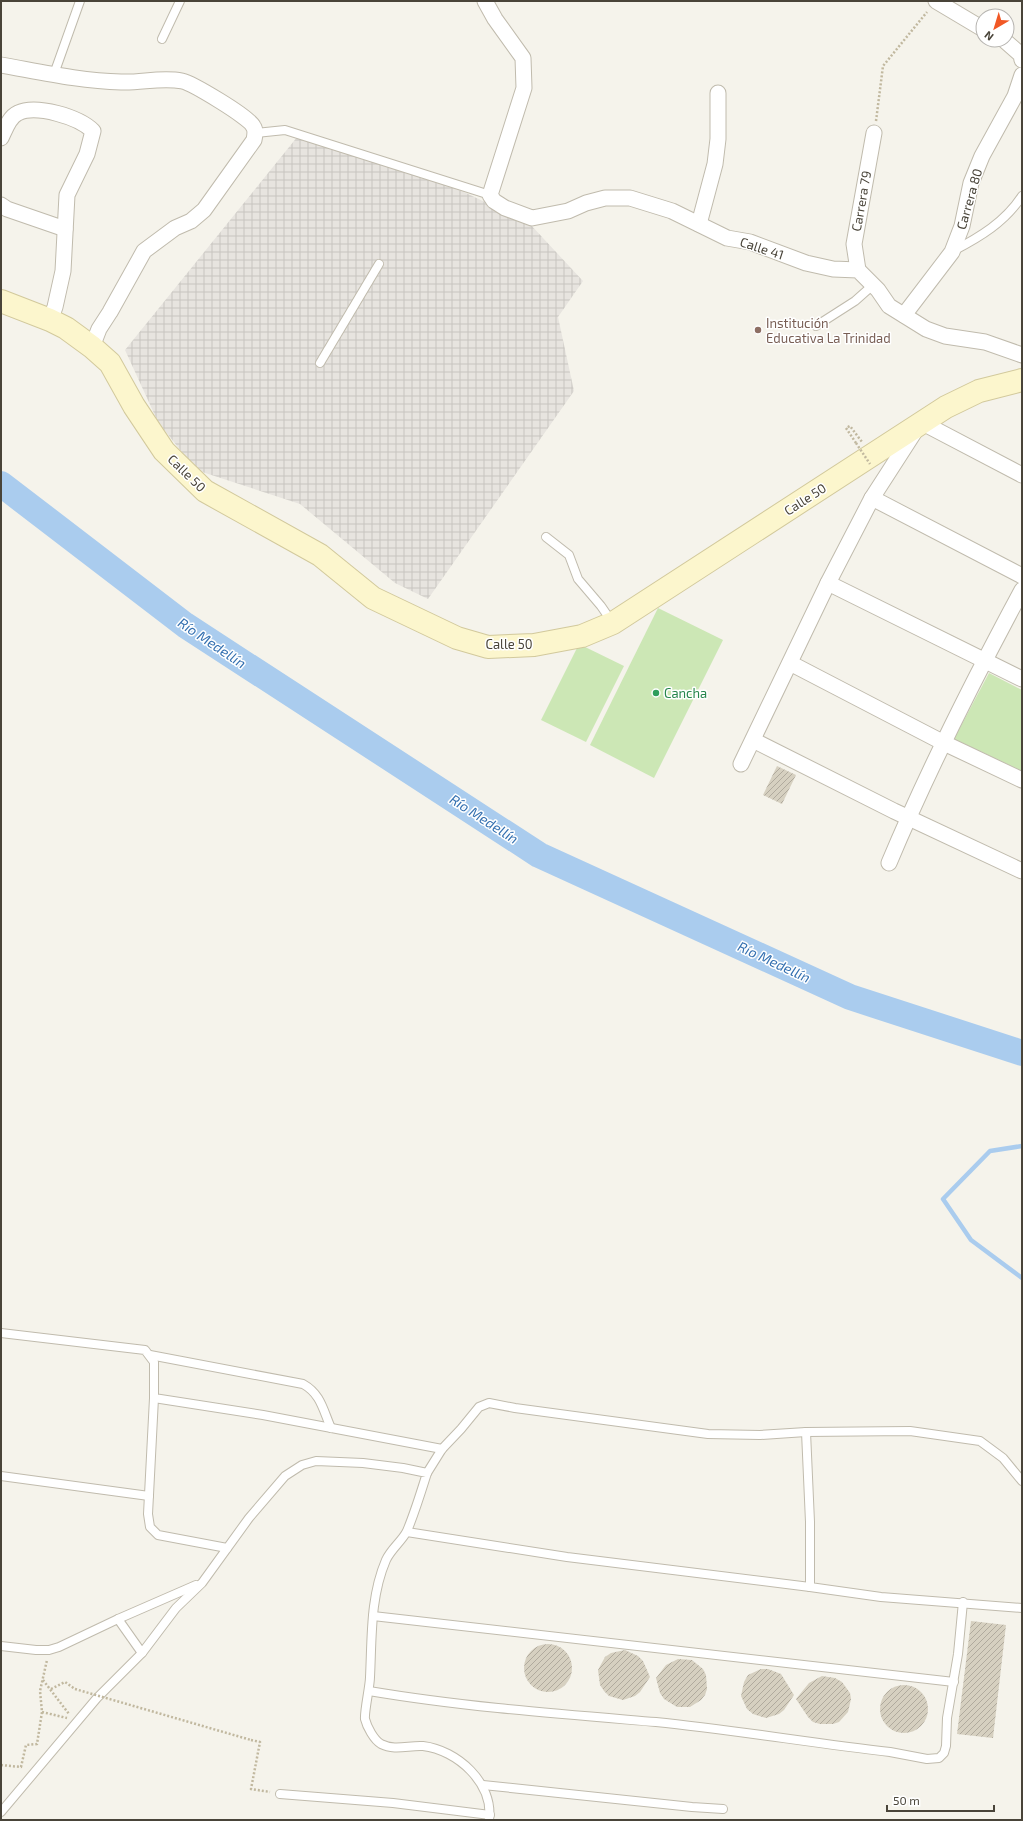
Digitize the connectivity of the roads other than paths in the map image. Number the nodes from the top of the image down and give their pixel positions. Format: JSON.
{"nodes":[{"id":1,"x":80,"y":1,"type":"edge"},
{"id":2,"x":180,"y":1,"type":"edge"},
{"id":3,"x":485,"y":1,"type":"edge"},
{"id":4,"x":936,"y":1,"type":"edge"},
{"id":5,"x":975,"y":24,"type":"edge"},
{"id":6,"x":162,"y":39,"type":"dead end"},
{"id":7,"x":1013,"y":48,"type":"edge"},
{"id":8,"x":1022,"y":60,"type":"edge"},
{"id":9,"x":1,"y":65,"type":"edge"},
{"id":10,"x":54,"y":74,"type":"junction"},
{"id":11,"x":1022,"y":75,"type":"edge"},
{"id":12,"x":718,"y":93,"type":"dead end"},
{"id":13,"x":256,"y":133,"type":"junction"},
{"id":14,"x":874,"y":133,"type":"road end"},
{"id":15,"x":1,"y":138,"type":"edge"},
{"id":16,"x":490,"y":195,"type":"junction"},
{"id":17,"x":1022,"y":196,"type":"edge"},
{"id":18,"x":1,"y":205,"type":"edge"},
{"id":19,"x":699,"y":224,"type":"junction"},
{"id":20,"x":65,"y":229,"type":"junction"},
{"id":21,"x":952,"y":252,"type":"junction"},
{"id":22,"x":378,"y":264,"type":"dead end"},
{"id":23,"x":858,"y":270,"type":"junction"},
{"id":24,"x":873,"y":285,"type":"junction"},
{"id":25,"x":1,"y":301,"type":"edge"},
{"id":26,"x":904,"y":315,"type":"junction"},
{"id":27,"x":50,"y":320,"type":"junction"},
{"id":28,"x":816,"y":326,"type":"dead end"},
{"id":29,"x":92,"y":347,"type":"junction"},
{"id":30,"x":1022,"y":355,"type":"edge"},
{"id":31,"x":320,"y":363,"type":"dead end"},
{"id":32,"x":1022,"y":380,"type":"edge"},
{"id":33,"x":921,"y":422,"type":"junction"},
{"id":34,"x":1022,"y":475,"type":"edge"},
{"id":35,"x":872,"y":498,"type":"junction"},
{"id":36,"x":546,"y":537,"type":"dead end"},
{"id":37,"x":1022,"y":576,"type":"edge"},
{"id":38,"x":828,"y":583,"type":"junction"},
{"id":39,"x":1022,"y":590,"type":"edge"},
{"id":40,"x":613,"y":623,"type":"junction"},
{"id":41,"x":984,"y":660,"type":"junction"},
{"id":42,"x":790,"y":663,"type":"junction"},
{"id":43,"x":1022,"y":680,"type":"edge"},
{"id":44,"x":753,"y":740,"type":"junction"},
{"id":45,"x":944,"y":743,"type":"junction"},
{"id":46,"x":741,"y":764,"type":"dead end"},
{"id":47,"x":1022,"y":780,"type":"edge"},
{"id":48,"x":908,"y":818,"type":"junction"},
{"id":49,"x":889,"y":863,"type":"dead end"},
{"id":50,"x":1022,"y":871,"type":"edge"},
{"id":51,"x":1,"y":1333,"type":"edge"},
{"id":52,"x":150,"y":1355,"type":"junction"},
{"id":53,"x":154,"y":1398,"type":"junction"},
{"id":54,"x":331,"y":1428,"type":"junction"},
{"id":55,"x":806,"y":1432,"type":"junction"},
{"id":56,"x":442,"y":1449,"type":"junction"},
{"id":57,"x":427,"y":1473,"type":"junction"},
{"id":58,"x":1,"y":1476,"type":"edge"},
{"id":59,"x":1022,"y":1481,"type":"edge"},
{"id":60,"x":149,"y":1496,"type":"junction"},
{"id":61,"x":407,"y":1532,"type":"junction"},
{"id":62,"x":227,"y":1548,"type":"junction"},
{"id":63,"x":202,"y":1582,"type":"junction"},
{"id":64,"x":810,"y":1587,"type":"junction"},
{"id":65,"x":963,"y":1602,"type":"junction"},
{"id":66,"x":1022,"y":1608,"type":"edge"},
{"id":67,"x":373,"y":1616,"type":"junction"},
{"id":68,"x":118,"y":1619,"type":"junction"},
{"id":69,"x":1,"y":1646,"type":"edge"},
{"id":70,"x":142,"y":1653,"type":"junction"},
{"id":71,"x":954,"y":1682,"type":"junction"},
{"id":72,"x":369,"y":1691,"type":"junction"},
{"id":73,"x":483,"y":1786,"type":"junction"},
{"id":74,"x":280,"y":1794,"type":"road end"},
{"id":75,"x":723,"y":1809,"type":"dead end"},
{"id":76,"x":1,"y":1812,"type":"edge"},
{"id":77,"x":489,"y":1818,"type":"edge"}],
"edges":[{"from":1,"to":10,"type":"lane"},
{"from":2,"to":6,"type":"lane"},
{"from":3,"to":16,"type":"street"},
{"from":4,"to":5,"type":"street"},
{"from":7,"to":8,"type":"street"},
{"from":9,"to":10,"type":"street"},
{"from":10,"to":13,"type":"street"},
{"from":11,"to":21,"type":"street","name":"Carrera 80"},
{"from":12,"to":19,"type":"street"},
{"from":13,"to":16,"type":"lane"},
{"from":13,"to":29,"type":"street"},
{"from":14,"to":23,"type":"street","name":"Carrera 79"},
{"from":15,"to":20,"type":"street"},
{"from":16,"to":19,"type":"street","name":"Calle 41"},
{"from":17,"to":21,"type":"lane"},
{"from":18,"to":20,"type":"street"},
{"from":19,"to":23,"type":"street","name":"Calle 41"},
{"from":20,"to":27,"type":"street"},
{"from":21,"to":26,"type":"street","name":"Carrera 80"},
{"from":22,"to":31,"type":"lane"},
{"from":23,"to":24,"type":"street"},
{"from":24,"to":26,"type":"street"},
{"from":24,"to":28,"type":"lane"},
{"from":25,"to":27,"type":"main road","name":"Calle 50"},
{"from":26,"to":30,"type":"street"},
{"from":27,"to":29,"type":"main road","name":"Calle 50"},
{"from":29,"to":40,"type":"main road","name":"Calle 50"},
{"from":32,"to":33,"type":"main road","name":"Calle 50"},
{"from":33,"to":34,"type":"street"},
{"from":33,"to":35,"type":"street"},
{"from":33,"to":40,"type":"main road","name":"Calle 50"},
{"from":35,"to":37,"type":"street"},
{"from":35,"to":38,"type":"street"},
{"from":36,"to":40,"type":"lane"},
{"from":38,"to":41,"type":"street"},
{"from":38,"to":42,"type":"street"},
{"from":39,"to":41,"type":"street"},
{"from":41,"to":43,"type":"street"},
{"from":41,"to":45,"type":"street"},
{"from":42,"to":44,"type":"street"},
{"from":42,"to":45,"type":"street"},
{"from":44,"to":46,"type":"street"},
{"from":44,"to":48,"type":"street"},
{"from":45,"to":47,"type":"street"},
{"from":45,"to":48,"type":"street"},
{"from":48,"to":49,"type":"street"},
{"from":48,"to":50,"type":"street"},
{"from":51,"to":52,"type":"lane"},
{"from":52,"to":53,"type":"lane"},
{"from":52,"to":54,"type":"lane"},
{"from":53,"to":54,"type":"lane"},
{"from":53,"to":60,"type":"lane"},
{"from":54,"to":56,"type":"lane"},
{"from":55,"to":56,"type":"lane"},
{"from":55,"to":59,"type":"lane"},
{"from":55,"to":64,"type":"lane"},
{"from":56,"to":57,"type":"lane"},
{"from":57,"to":61,"type":"lane"},
{"from":57,"to":62,"type":"lane"},
{"from":58,"to":60,"type":"lane"},
{"from":60,"to":62,"type":"lane"},
{"from":61,"to":64,"type":"lane"},
{"from":61,"to":67,"type":"lane"},
{"from":62,"to":63,"type":"lane"},
{"from":63,"to":68,"type":"lane"},
{"from":63,"to":70,"type":"lane"},
{"from":64,"to":65,"type":"lane"},
{"from":65,"to":66,"type":"lane"},
{"from":65,"to":71,"type":"lane"},
{"from":67,"to":71,"type":"lane"},
{"from":67,"to":72,"type":"lane"},
{"from":68,"to":69,"type":"lane"},
{"from":68,"to":70,"type":"lane"},
{"from":70,"to":76,"type":"lane"},
{"from":71,"to":72,"type":"lane"},
{"from":72,"to":73,"type":"lane"},
{"from":73,"to":75,"type":"lane"},
{"from":73,"to":77,"type":"lane"},
{"from":74,"to":77,"type":"lane"}]}
